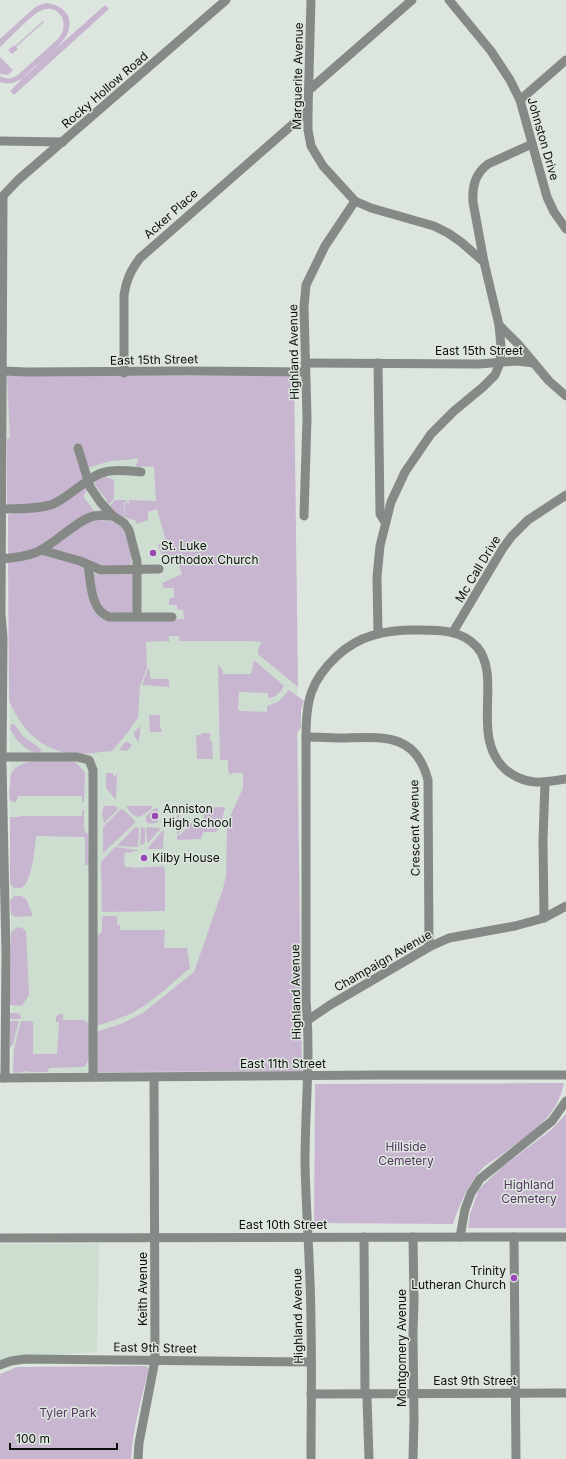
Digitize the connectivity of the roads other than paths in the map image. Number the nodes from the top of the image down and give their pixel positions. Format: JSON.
{"nodes":[{"id":1,"x":226,"y":0,"type":"edge"},
{"id":2,"x":312,"y":0,"type":"edge"},
{"id":3,"x":412,"y":0,"type":"edge"},
{"id":4,"x":449,"y":0,"type":"edge"},
{"id":5,"x":219,"y":3,"type":"edge"},
{"id":6,"x":566,"y":60,"type":"edge"},
{"id":7,"x":309,"y":90,"type":"junction"},
{"id":8,"x":520,"y":100,"type":"junction"},
{"id":9,"x":308,"y":110,"type":"junction"},
{"id":10,"x":0,"y":141,"type":"edge"},
{"id":11,"x":63,"y":142,"type":"junction"},
{"id":12,"x":532,"y":144,"type":"junction"},
{"id":13,"x":1,"y":198,"type":"edge"},
{"id":14,"x":355,"y":201,"type":"junction"},
{"id":15,"x":566,"y":229,"type":"edge"},
{"id":16,"x":484,"y":262,"type":"junction"},
{"id":17,"x":499,"y":325,"type":"junction"},
{"id":18,"x":378,"y":363,"type":"junction"},
{"id":19,"x":500,"y":363,"type":"junction"},
{"id":20,"x":534,"y":363,"type":"junction"},
{"id":21,"x":305,"y":367,"type":"junction"},
{"id":22,"x":2,"y":371,"type":"junction"},
{"id":23,"x":124,"y":373,"type":"junction"},
{"id":24,"x":566,"y":396,"type":"edge"},
{"id":25,"x":78,"y":448,"type":"dead end"},
{"id":26,"x":1,"y":452,"type":"edge"},
{"id":27,"x":141,"y":472,"type":"dead end"},
{"id":28,"x":88,"y":481,"type":"junction"},
{"id":29,"x":566,"y":495,"type":"edge"},
{"id":30,"x":1,"y":509,"type":"edge"},
{"id":31,"x":113,"y":516,"type":"junction"},
{"id":32,"x":304,"y":516,"type":"dead end"},
{"id":33,"x":385,"y":522,"type":"junction"},
{"id":34,"x":41,"y":550,"type":"junction"},
{"id":35,"x":1,"y":559,"type":"edge"},
{"id":36,"x":88,"y":565,"type":"junction"},
{"id":37,"x":159,"y":569,"type":"dead end"},
{"id":38,"x":137,"y":570,"type":"junction"},
{"id":39,"x":0,"y":613,"type":"edge"},
{"id":40,"x":137,"y":617,"type":"junction"},
{"id":41,"x":172,"y":617,"type":"dead end"},
{"id":42,"x":453,"y":632,"type":"junction"},
{"id":43,"x":378,"y":634,"type":"junction"},
{"id":44,"x":306,"y":737,"type":"junction"},
{"id":45,"x":2,"y":762,"type":"edge"},
{"id":46,"x":566,"y":779,"type":"edge"},
{"id":47,"x":545,"y":783,"type":"junction"},
{"id":48,"x":566,"y":906,"type":"edge"},
{"id":49,"x":544,"y":918,"type":"junction"},
{"id":50,"x":2,"y":921,"type":"edge"},
{"id":51,"x":428,"y":947,"type":"junction"},
{"id":52,"x":308,"y":1020,"type":"junction"},
{"id":53,"x":566,"y":1075,"type":"edge"},
{"id":54,"x":307,"y":1076,"type":"junction"},
{"id":55,"x":93,"y":1077,"type":"junction"},
{"id":56,"x":154,"y":1077,"type":"junction"},
{"id":57,"x":2,"y":1078,"type":"edge"},
{"id":58,"x":566,"y":1100,"type":"edge"},
{"id":59,"x":308,"y":1237,"type":"junction"},
{"id":60,"x":364,"y":1237,"type":"junction"},
{"id":61,"x":413,"y":1237,"type":"junction"},
{"id":62,"x":460,"y":1237,"type":"junction"},
{"id":63,"x":514,"y":1237,"type":"junction"},
{"id":64,"x":566,"y":1237,"type":"edge"},
{"id":65,"x":0,"y":1238,"type":"edge"},
{"id":66,"x":155,"y":1238,"type":"junction"},
{"id":67,"x":155,"y":1360,"type":"junction"},
{"id":68,"x":311,"y":1362,"type":"junction"},
{"id":69,"x":0,"y":1365,"type":"edge"},
{"id":70,"x":365,"y":1393,"type":"junction"},
{"id":71,"x":413,"y":1393,"type":"junction"},
{"id":72,"x":514,"y":1393,"type":"junction"},
{"id":73,"x":566,"y":1393,"type":"edge"},
{"id":74,"x":312,"y":1394,"type":"junction"},
{"id":75,"x":138,"y":1459,"type":"edge"},
{"id":76,"x":311,"y":1459,"type":"edge"},
{"id":77,"x":369,"y":1459,"type":"edge"},
{"id":78,"x":413,"y":1459,"type":"edge"},
{"id":79,"x":516,"y":1459,"type":"edge"}],
"edges":[{"from":1,"to":5,"type":"street","name":"Rocky Hollow Road"},
{"from":2,"to":7,"type":"street","name":"Marguerite Avenue"},
{"from":3,"to":7,"type":"street"},
{"from":4,"to":8,"type":"street","name":"Johnston Drive"},
{"from":5,"to":11,"type":"street","name":"Rocky Hollow Road"},
{"from":6,"to":8,"type":"street"},
{"from":7,"to":9,"type":"street","name":"Marguerite Avenue"},
{"from":8,"to":12,"type":"street","name":"Johnston Drive"},
{"from":9,"to":14,"type":"street","name":"Marguerite Avenue"},
{"from":9,"to":23,"type":"street","name":"Acker Place"},
{"from":10,"to":11,"type":"street"},
{"from":11,"to":13,"type":"street","name":"Rocky Hollow Road"},
{"from":12,"to":15,"type":"street","name":"Johnston Drive"},
{"from":12,"to":16,"type":"street"},
{"from":13,"to":22,"type":"street"},
{"from":14,"to":16,"type":"street","name":"Marguerite Avenue"},
{"from":14,"to":21,"type":"street","name":"Highland Avenue"},
{"from":16,"to":17,"type":"street"},
{"from":17,"to":19,"type":"street"},
{"from":17,"to":20,"type":"street","name":"East 15th Street"},
{"from":18,"to":19,"type":"street","name":"East 15th Street"},
{"from":18,"to":21,"type":"street","name":"East 15th Street"},
{"from":18,"to":33,"type":"street"},
{"from":19,"to":20,"type":"street","name":"East 15th Street"},
{"from":19,"to":33,"type":"street"},
{"from":20,"to":24,"type":"street","name":"East 15th Street"},
{"from":21,"to":23,"type":"street","name":"East 15th Street"},
{"from":21,"to":32,"type":"street","name":"Highland Avenue"},
{"from":22,"to":23,"type":"street","name":"East 15th Street"},
{"from":22,"to":26,"type":"street"},
{"from":25,"to":28,"type":"street"},
{"from":26,"to":30,"type":"street"},
{"from":27,"to":28,"type":"street"},
{"from":28,"to":30,"type":"street"},
{"from":28,"to":31,"type":"street"},
{"from":29,"to":42,"type":"street","name":"Mc Call Drive"},
{"from":30,"to":35,"type":"street"},
{"from":31,"to":34,"type":"street"},
{"from":31,"to":38,"type":"street"},
{"from":33,"to":43,"type":"street"},
{"from":34,"to":35,"type":"street"},
{"from":34,"to":36,"type":"street"},
{"from":35,"to":39,"type":"street"},
{"from":36,"to":38,"type":"street"},
{"from":36,"to":40,"type":"street"},
{"from":37,"to":38,"type":"street"},
{"from":38,"to":40,"type":"street"},
{"from":39,"to":45,"type":"street"},
{"from":40,"to":41,"type":"street"},
{"from":42,"to":43,"type":"street"},
{"from":42,"to":47,"type":"street"},
{"from":43,"to":44,"type":"street","name":"Highland Avenue"},
{"from":44,"to":51,"type":"street","name":"Crescent Avenue"},
{"from":44,"to":52,"type":"street","name":"Highland Avenue"},
{"from":45,"to":50,"type":"street"},
{"from":45,"to":55,"type":"street"},
{"from":46,"to":47,"type":"street"},
{"from":47,"to":49,"type":"street"},
{"from":48,"to":49,"type":"street","name":"Champaign Avenue"},
{"from":49,"to":51,"type":"street","name":"Champaign Avenue"},
{"from":50,"to":57,"type":"street"},
{"from":51,"to":52,"type":"street","name":"Champaign Avenue"},
{"from":52,"to":54,"type":"street","name":"Highland Avenue"},
{"from":53,"to":54,"type":"street","name":"East 11th Street"},
{"from":54,"to":56,"type":"street","name":"East 11th Street"},
{"from":54,"to":59,"type":"street","name":"Highland Avenue"},
{"from":55,"to":56,"type":"street","name":"East 11th Street"},
{"from":55,"to":57,"type":"street","name":"East 11th Street"},
{"from":56,"to":66,"type":"street","name":"Keith Avenue"},
{"from":58,"to":62,"type":"street"},
{"from":59,"to":60,"type":"street","name":"East 10th Street"},
{"from":59,"to":66,"type":"street","name":"East 10th Street"},
{"from":59,"to":68,"type":"street","name":"Highland Avenue"},
{"from":60,"to":61,"type":"street","name":"East 10th Street"},
{"from":60,"to":70,"type":"street"},
{"from":61,"to":62,"type":"street","name":"East 10th Street"},
{"from":61,"to":71,"type":"street","name":"Montgomery Avenue"},
{"from":62,"to":63,"type":"street","name":"East 10th Street"},
{"from":63,"to":64,"type":"street","name":"East 10th Street"},
{"from":63,"to":72,"type":"street"},
{"from":65,"to":66,"type":"street","name":"East 10th Street"},
{"from":66,"to":67,"type":"street","name":"Keith Avenue"},
{"from":67,"to":68,"type":"street","name":"East 9th Street"},
{"from":67,"to":69,"type":"street","name":"East 9th Street"},
{"from":67,"to":75,"type":"street","name":"Keith Avenue"},
{"from":68,"to":74,"type":"street","name":"Highland Avenue"},
{"from":70,"to":71,"type":"street","name":"East 9th Street"},
{"from":70,"to":74,"type":"street","name":"East 9th Street"},
{"from":70,"to":77,"type":"street"},
{"from":71,"to":72,"type":"street","name":"East 9th Street"},
{"from":71,"to":78,"type":"street","name":"Montgomery Avenue"},
{"from":72,"to":73,"type":"street","name":"East 9th Street"},
{"from":72,"to":79,"type":"street"},
{"from":74,"to":76,"type":"street","name":"Highland Avenue"}]}
